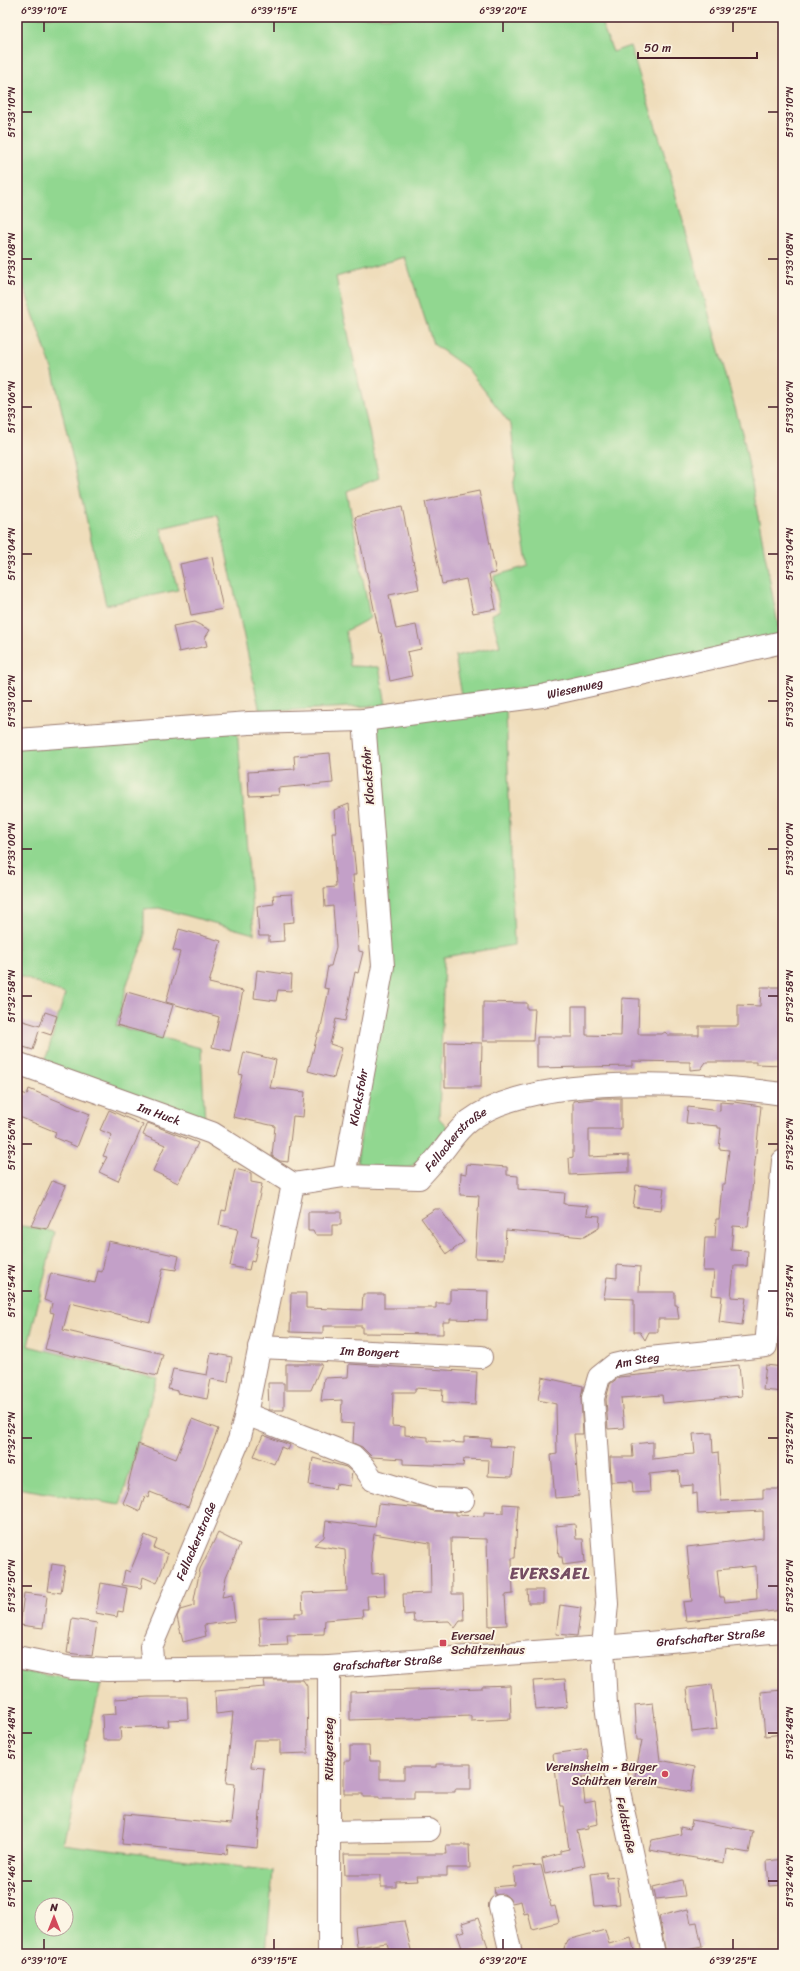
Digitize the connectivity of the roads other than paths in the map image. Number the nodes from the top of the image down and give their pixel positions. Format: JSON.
{"nodes":[{"id":1,"x":783,"y":642,"type":"edge"},
{"id":2,"x":364,"y":720,"type":"junction"},
{"id":3,"x":17,"y":740,"type":"edge"},
{"id":4,"x":17,"y":1063,"type":"edge"},
{"id":5,"x":783,"y":1094,"type":"edge"},
{"id":6,"x":783,"y":1161,"type":"edge"},
{"id":7,"x":344,"y":1176,"type":"junction"},
{"id":8,"x":293,"y":1184,"type":"junction"},
{"id":9,"x":259,"y":1347,"type":"junction"},
{"id":10,"x":774,"y":1348,"type":"edge"},
{"id":11,"x":481,"y":1357,"type":"dead end"},
{"id":12,"x":246,"y":1414,"type":"junction"},
{"id":13,"x":463,"y":1500,"type":"dead end"},
{"id":14,"x":783,"y":1631,"type":"edge"},
{"id":15,"x":603,"y":1648,"type":"junction"},
{"id":16,"x":17,"y":1657,"type":"edge"},
{"id":17,"x":329,"y":1667,"type":"junction"},
{"id":18,"x":152,"y":1669,"type":"junction"},
{"id":19,"x":429,"y":1830,"type":"dead end"},
{"id":20,"x":329,"y":1832,"type":"junction"},
{"id":21,"x":500,"y":1906,"type":"dead end"},
{"id":22,"x":329,"y":1954,"type":"edge"},
{"id":23,"x":511,"y":1954,"type":"edge"},
{"id":24,"x":654,"y":1954,"type":"edge"}],
"edges":[{"from":1,"to":2,"type":"street","name":"Wiesenweg"},
{"from":2,"to":3,"type":"street"},
{"from":2,"to":7,"type":"street","name":"Klocksfohr"},
{"from":4,"to":8,"type":"street","name":"Im Huck"},
{"from":5,"to":7,"type":"street","name":"Fellackerstraße"},
{"from":6,"to":10,"type":"street","name":"Am Steg"},
{"from":7,"to":8,"type":"street","name":"Fellackerstraße"},
{"from":8,"to":9,"type":"street","name":"Fellackerstraße"},
{"from":9,"to":11,"type":"street","name":"Im Bongert"},
{"from":9,"to":12,"type":"street","name":"Fellackerstraße"},
{"from":10,"to":15,"type":"street","name":"Am Steg"},
{"from":12,"to":13,"type":"street"},
{"from":12,"to":18,"type":"street","name":"Fellackerstraße"},
{"from":14,"to":15,"type":"street","name":"Grafschafter Straße"},
{"from":15,"to":17,"type":"street","name":"Grafschafter Straße"},
{"from":15,"to":24,"type":"street","name":"Feldstraße"},
{"from":16,"to":18,"type":"street","name":"Grafschafter Straße"},
{"from":17,"to":18,"type":"street","name":"Grafschafter Straße"},
{"from":17,"to":20,"type":"street","name":"Rüttgersteg"},
{"from":19,"to":20,"type":"street"},
{"from":20,"to":22,"type":"street","name":"Rüttgersteg"},
{"from":21,"to":23,"type":"street"}]}
